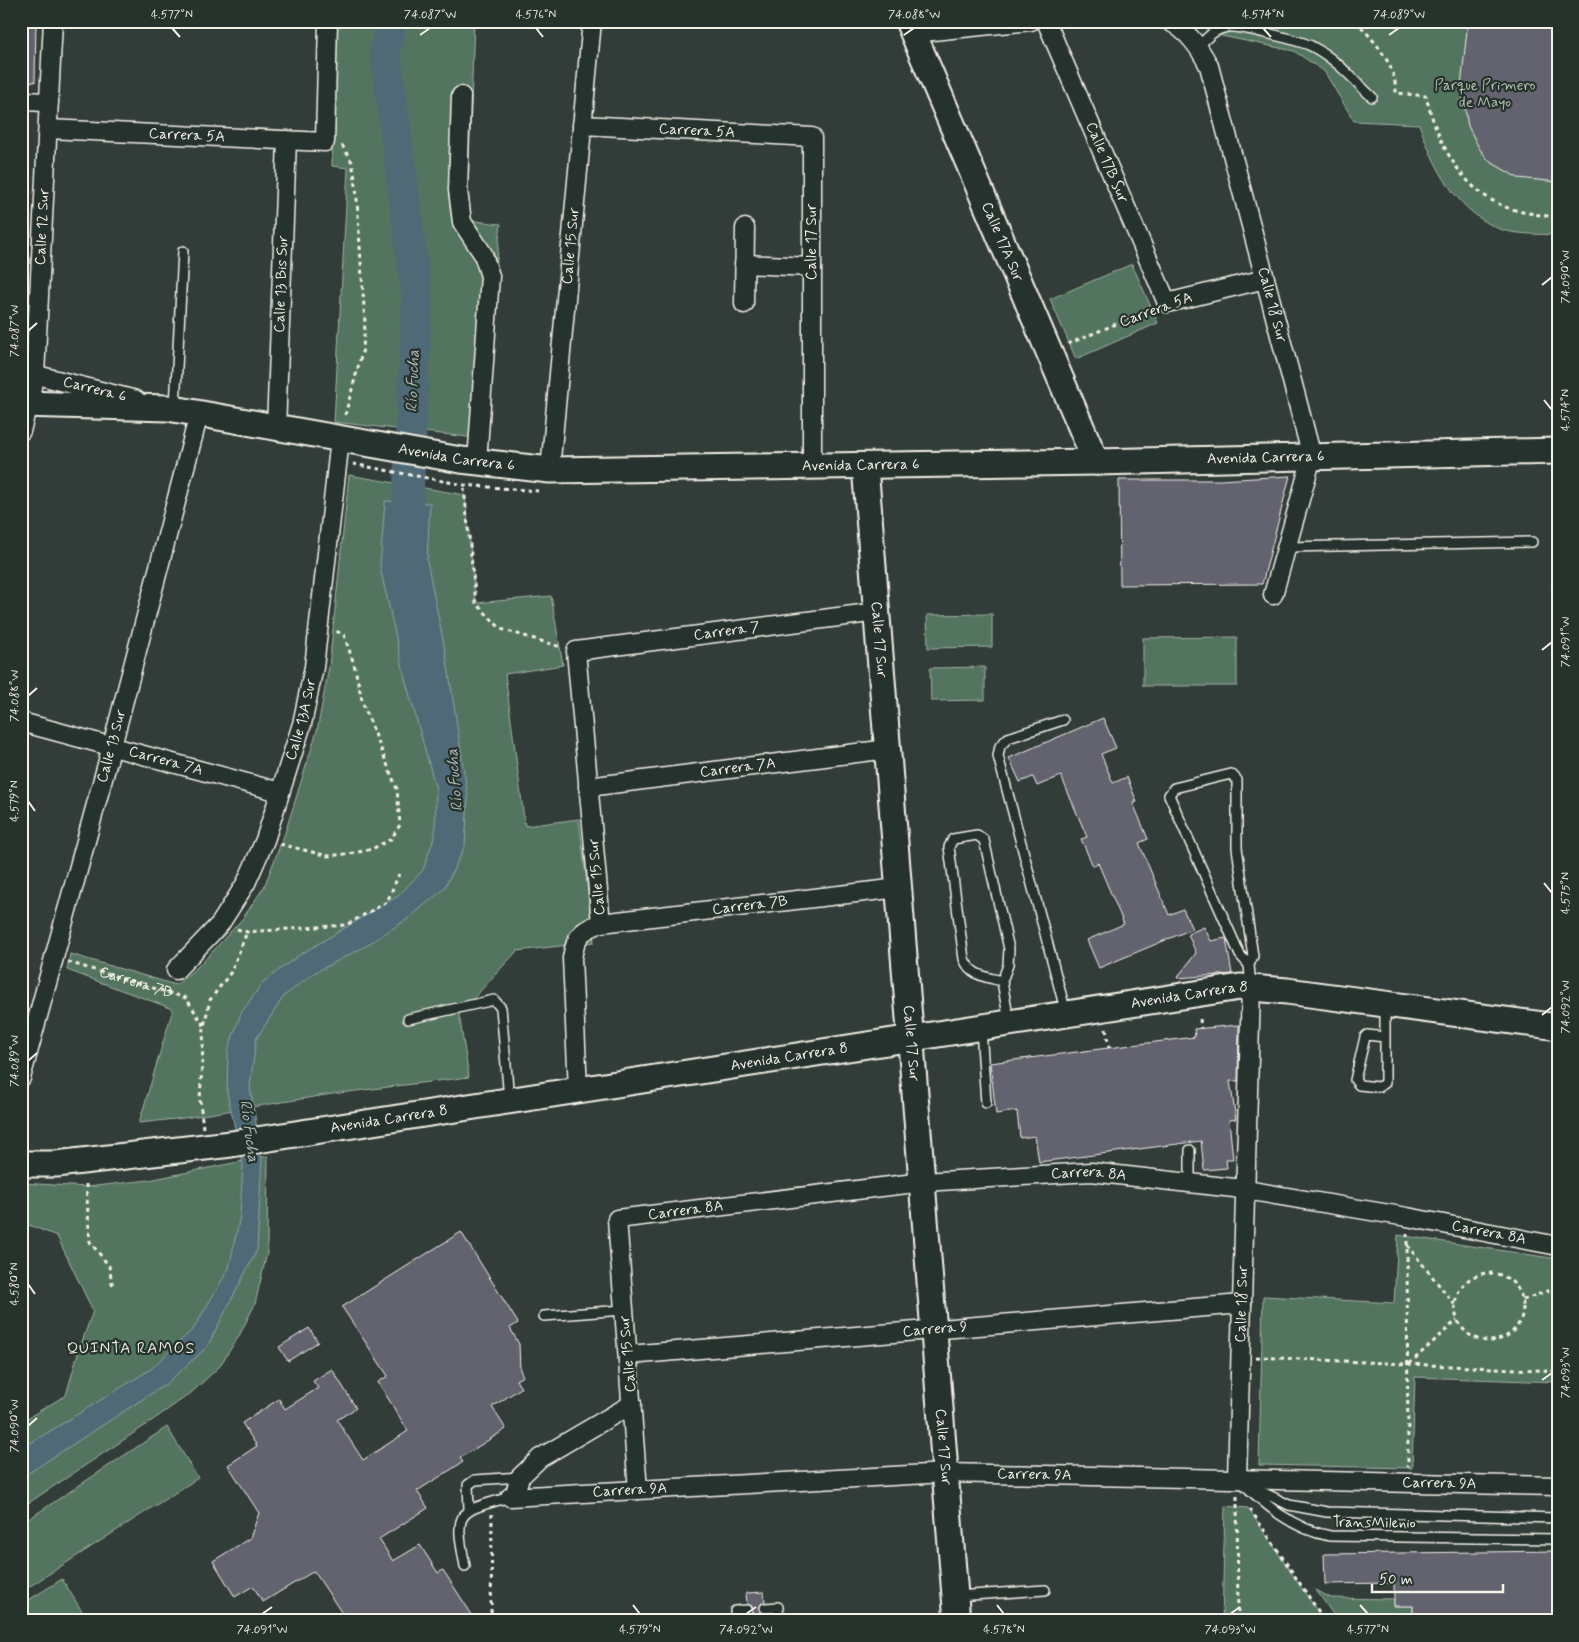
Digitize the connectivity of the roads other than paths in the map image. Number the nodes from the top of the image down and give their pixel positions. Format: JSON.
{"nodes":[{"id":1,"x":53,"y":21,"type":"edge"},
{"id":2,"x":328,"y":21,"type":"edge"},
{"id":3,"x":592,"y":21,"type":"edge"},
{"id":4,"x":1031,"y":21,"type":"edge"},
{"id":5,"x":1046,"y":21,"type":"edge"},
{"id":6,"x":1172,"y":23,"type":"edge"},
{"id":7,"x":911,"y":27,"type":"edge"},
{"id":8,"x":1198,"y":47,"type":"junction"},
{"id":9,"x":461,"y":96,"type":"dead end"},
{"id":10,"x":1372,"y":97,"type":"dead end"},
{"id":11,"x":21,"y":101,"type":"edge"},
{"id":12,"x":49,"y":102,"type":"junction"},
{"id":13,"x":582,"y":125,"type":"junction"},
{"id":14,"x":48,"y":129,"type":"junction"},
{"id":15,"x":812,"y":137,"type":"joint"},
{"id":16,"x":287,"y":140,"type":"junction"},
{"id":17,"x":745,"y":228,"type":"dead end"},
{"id":18,"x":184,"y":251,"type":"dead end"},
{"id":19,"x":744,"y":264,"type":"junction"},
{"id":20,"x":812,"y":267,"type":"junction"},
{"id":21,"x":1265,"y":279,"type":"junction"},
{"id":22,"x":1167,"y":303,"type":"joint"},
{"id":23,"x":744,"y":304,"type":"dead end"},
{"id":24,"x":28,"y":373,"type":"edge"},
{"id":25,"x":25,"y":403,"type":"edge"},
{"id":26,"x":172,"y":408,"type":"junction"},
{"id":27,"x":199,"y":414,"type":"junction"},
{"id":28,"x":276,"y":429,"type":"junction"},
{"id":29,"x":342,"y":430,"type":"junction"},
{"id":30,"x":21,"y":431,"type":"edge"},
{"id":31,"x":1558,"y":451,"type":"edge"},
{"id":32,"x":1312,"y":457,"type":"junction"},
{"id":33,"x":475,"y":462,"type":"junction"},
{"id":34,"x":1096,"y":462,"type":"junction"},
{"id":35,"x":865,"y":466,"type":"junction"},
{"id":36,"x":812,"y":467,"type":"junction"},
{"id":37,"x":550,"y":470,"type":"junction"},
{"id":38,"x":1532,"y":542,"type":"dead end"},
{"id":39,"x":1287,"y":547,"type":"junction"},
{"id":40,"x":1274,"y":595,"type":"dead end"},
{"id":41,"x":877,"y":612,"type":"junction"},
{"id":42,"x":576,"y":652,"type":"joint"},
{"id":43,"x":1064,"y":720,"type":"dead end"},
{"id":44,"x":21,"y":722,"type":"edge"},
{"id":45,"x":112,"y":746,"type":"junction"},
{"id":46,"x":888,"y":749,"type":"junction"},
{"id":47,"x":588,"y":787,"type":"junction"},
{"id":48,"x":280,"y":792,"type":"junction"},
{"id":49,"x":900,"y":888,"type":"junction"},
{"id":50,"x":601,"y":923,"type":"junction"},
{"id":51,"x":176,"y":970,"type":"dead end"},
{"id":52,"x":1250,"y":976,"type":"junction"},
{"id":53,"x":1002,"y":981,"type":"junction"},
{"id":54,"x":1385,"y":1004,"type":"junction"},
{"id":55,"x":1066,"y":1014,"type":"junction"},
{"id":56,"x":408,"y":1019,"type":"dead end"},
{"id":57,"x":1009,"y":1022,"type":"junction"},
{"id":58,"x":981,"y":1027,"type":"junction"},
{"id":59,"x":1558,"y":1027,"type":"edge"},
{"id":60,"x":912,"y":1037,"type":"junction"},
{"id":61,"x":1385,"y":1037,"type":"junction"},
{"id":62,"x":21,"y":1078,"type":"edge"},
{"id":63,"x":578,"y":1089,"type":"junction"},
{"id":64,"x":510,"y":1100,"type":"junction"},
{"id":65,"x":986,"y":1103,"type":"dead end"},
{"id":66,"x":1190,"y":1150,"type":"dead end"},
{"id":67,"x":21,"y":1164,"type":"edge"},
{"id":68,"x":923,"y":1182,"type":"junction"},
{"id":69,"x":1190,"y":1183,"type":"junction"},
{"id":70,"x":1245,"y":1190,"type":"junction"},
{"id":71,"x":617,"y":1219,"type":"joint"},
{"id":72,"x":1558,"y":1246,"type":"edge"},
{"id":73,"x":1242,"y":1304,"type":"junction"},
{"id":74,"x":624,"y":1310,"type":"junction"},
{"id":75,"x":544,"y":1316,"type":"dead end"},
{"id":76,"x":935,"y":1330,"type":"junction"},
{"id":77,"x":628,"y":1355,"type":"junction"},
{"id":78,"x":632,"y":1404,"type":"junction"},
{"id":79,"x":946,"y":1473,"type":"junction"},
{"id":80,"x":520,"y":1477,"type":"junction"},
{"id":81,"x":1237,"y":1484,"type":"junction"},
{"id":82,"x":1558,"y":1486,"type":"edge"},
{"id":83,"x":638,"y":1490,"type":"junction"},
{"id":84,"x":512,"y":1497,"type":"junction"},
{"id":85,"x":469,"y":1509,"type":"junction"},
{"id":86,"x":1558,"y":1518,"type":"edge"},
{"id":87,"x":1558,"y":1539,"type":"edge"},
{"id":88,"x":465,"y":1566,"type":"dead end"},
{"id":89,"x":1045,"y":1590,"type":"dead end"},
{"id":90,"x":956,"y":1596,"type":"junction"},
{"id":91,"x":765,"y":1608,"type":"dead end"},
{"id":92,"x":747,"y":1610,"type":"dead end"},
{"id":93,"x":736,"y":1621,"type":"edge"},
{"id":94,"x":779,"y":1621,"type":"edge"},
{"id":95,"x":957,"y":1621,"type":"edge"}],
"edges":[{"from":1,"to":12,"type":"street","name":"Calle 12 Sur"},
{"from":2,"to":16,"type":"street","name":"Carrera 5A"},
{"from":3,"to":13,"type":"street","name":"Calle 15 Sur"},
{"from":4,"to":7,"type":"street"},
{"from":5,"to":22,"type":"street","name":"Calle 17B Sur"},
{"from":6,"to":8,"type":"street","name":"Calle 18 Sur"},
{"from":7,"to":34,"type":"main road","name":"Calle 17A Sur"},
{"from":8,"to":10,"type":"lane"},
{"from":8,"to":21,"type":"street","name":"Calle 18 Sur"},
{"from":9,"to":33,"type":"street"},
{"from":11,"to":12,"type":"street"},
{"from":12,"to":14,"type":"street","name":"Calle 12 Sur"},
{"from":13,"to":15,"type":"street","name":"Carrera 5A"},
{"from":13,"to":37,"type":"street","name":"Calle 15 Sur"},
{"from":14,"to":16,"type":"street","name":"Carrera 5A"},
{"from":14,"to":24,"type":"street","name":"Calle 12 Sur"},
{"from":15,"to":20,"type":"street","name":"Calle 17 Sur"},
{"from":16,"to":28,"type":"street","name":"Calle 13 Bis Sur"},
{"from":17,"to":19,"type":"street"},
{"from":18,"to":26,"type":"lane"},
{"from":19,"to":20,"type":"street"},
{"from":19,"to":23,"type":"street"},
{"from":20,"to":36,"type":"street","name":"Calle 17 Sur"},
{"from":21,"to":22,"type":"street","name":"Carrera 5A"},
{"from":21,"to":32,"type":"street","name":"Calle 18 Sur"},
{"from":24,"to":25,"type":"street","name":"Calle 12 Sur"},
{"from":24,"to":26,"type":"street","name":"Carrera 6"},
{"from":25,"to":26,"type":"main road","name":"Avenida Carrera 6"},
{"from":25,"to":30,"type":"street","name":"Calle 12 Sur"},
{"from":26,"to":27,"type":"main road","name":"Avenida Carrera 6"},
{"from":27,"to":28,"type":"main road","name":"Avenida Carrera 6"},
{"from":27,"to":45,"type":"street","name":"Calle 13 Sur"},
{"from":28,"to":29,"type":"main road","name":"Avenida Carrera 6"},
{"from":29,"to":33,"type":"main road","name":"Avenida Carrera 6"},
{"from":29,"to":48,"type":"street","name":"Calle 13A Sur"},
{"from":31,"to":32,"type":"main road","name":"Avenida Carrera 6"},
{"from":32,"to":34,"type":"main road","name":"Avenida Carrera 6"},
{"from":32,"to":39,"type":"street"},
{"from":33,"to":37,"type":"main road","name":"Avenida Carrera 6"},
{"from":34,"to":35,"type":"main road","name":"Avenida Carrera 6"},
{"from":35,"to":36,"type":"main road","name":"Avenida Carrera 6"},
{"from":35,"to":41,"type":"main road","name":"Calle 17 Sur"},
{"from":36,"to":37,"type":"main road","name":"Avenida Carrera 6"},
{"from":38,"to":39,"type":"lane"},
{"from":39,"to":40,"type":"street"},
{"from":41,"to":42,"type":"street","name":"Carrera 7"},
{"from":41,"to":46,"type":"main road","name":"Calle 17 Sur"},
{"from":42,"to":47,"type":"street","name":"Calle 15 Sur"},
{"from":43,"to":55,"type":"lane"},
{"from":44,"to":45,"type":"street","name":"Carrera 7A"},
{"from":45,"to":48,"type":"street","name":"Carrera 7A"},
{"from":45,"to":62,"type":"street","name":"Calle 13 Sur"},
{"from":46,"to":47,"type":"street","name":"Carrera 7A"},
{"from":46,"to":49,"type":"main road","name":"Calle 17 Sur"},
{"from":47,"to":50,"type":"street","name":"Calle 15 Sur"},
{"from":48,"to":51,"type":"street","name":"Calle 13A Sur"},
{"from":49,"to":50,"type":"street","name":"Carrera 7B"},
{"from":49,"to":60,"type":"main road","name":"Calle 17 Sur"},
{"from":50,"to":63,"type":"street","name":"Calle 15 Sur"},
{"from":52,"to":52,"type":"lane"},
{"from":52,"to":54,"type":"main road","name":"Avenida Carrera 8"},
{"from":52,"to":55,"type":"main road","name":"Avenida Carrera 8"},
{"from":52,"to":70,"type":"street","name":"Calle 18 Sur"},
{"from":53,"to":53,"type":"lane"},
{"from":53,"to":57,"type":"lane"},
{"from":54,"to":59,"type":"main road","name":"Avenida Carrera 8"},
{"from":54,"to":61,"type":"lane"},
{"from":55,"to":57,"type":"main road","name":"Avenida Carrera 8"},
{"from":56,"to":64,"type":"lane"},
{"from":57,"to":58,"type":"main road","name":"Avenida Carrera 8"},
{"from":58,"to":60,"type":"main road","name":"Avenida Carrera 8"},
{"from":58,"to":65,"type":"lane"},
{"from":60,"to":63,"type":"main road","name":"Avenida Carrera 8"},
{"from":60,"to":68,"type":"main road","name":"Calle 17 Sur"},
{"from":61,"to":61,"type":"lane"},
{"from":63,"to":64,"type":"main road","name":"Avenida Carrera 8"},
{"from":64,"to":67,"type":"main road","name":"Avenida Carrera 8"},
{"from":66,"to":69,"type":"lane"},
{"from":68,"to":69,"type":"street","name":"Carrera 8A"},
{"from":68,"to":71,"type":"street","name":"Carrera 8A"},
{"from":68,"to":76,"type":"main road","name":"Calle 17 Sur"},
{"from":69,"to":70,"type":"street","name":"Carrera 8A"},
{"from":70,"to":72,"type":"street","name":"Carrera 8A"},
{"from":70,"to":73,"type":"street","name":"Calle 18 Sur"},
{"from":71,"to":74,"type":"street","name":"Calle 15 Sur"},
{"from":73,"to":76,"type":"street","name":"Carrera 9"},
{"from":73,"to":81,"type":"street","name":"Calle 18 Sur"},
{"from":74,"to":75,"type":"lane"},
{"from":74,"to":77,"type":"street","name":"Calle 15 Sur"},
{"from":76,"to":77,"type":"street","name":"Carrera 9"},
{"from":76,"to":79,"type":"main road","name":"Calle 17 Sur"},
{"from":77,"to":78,"type":"street","name":"Calle 15 Sur"},
{"from":78,"to":80,"type":"street"},
{"from":78,"to":83,"type":"street","name":"Calle 15 Sur"},
{"from":79,"to":81,"type":"street","name":"Carrera 9A"},
{"from":79,"to":83,"type":"street","name":"Carrera 9A"},
{"from":79,"to":90,"type":"main road","name":"Calle 17 Sur"},
{"from":80,"to":84,"type":"street"},
{"from":80,"to":85,"type":"lane"},
{"from":81,"to":82,"type":"street","name":"Carrera 9A"},
{"from":81,"to":86,"type":"lane","name":"TransMilenio"},
{"from":81,"to":87,"type":"lane","name":"TransMilenio"},
{"from":83,"to":84,"type":"street","name":"Carrera 9A"},
{"from":84,"to":85,"type":"lane"},
{"from":85,"to":88,"type":"lane"},
{"from":89,"to":90,"type":"lane"},
{"from":90,"to":95,"type":"main road","name":"Calle 17 Sur"},
{"from":91,"to":94,"type":"lane"},
{"from":92,"to":93,"type":"lane"}]}
